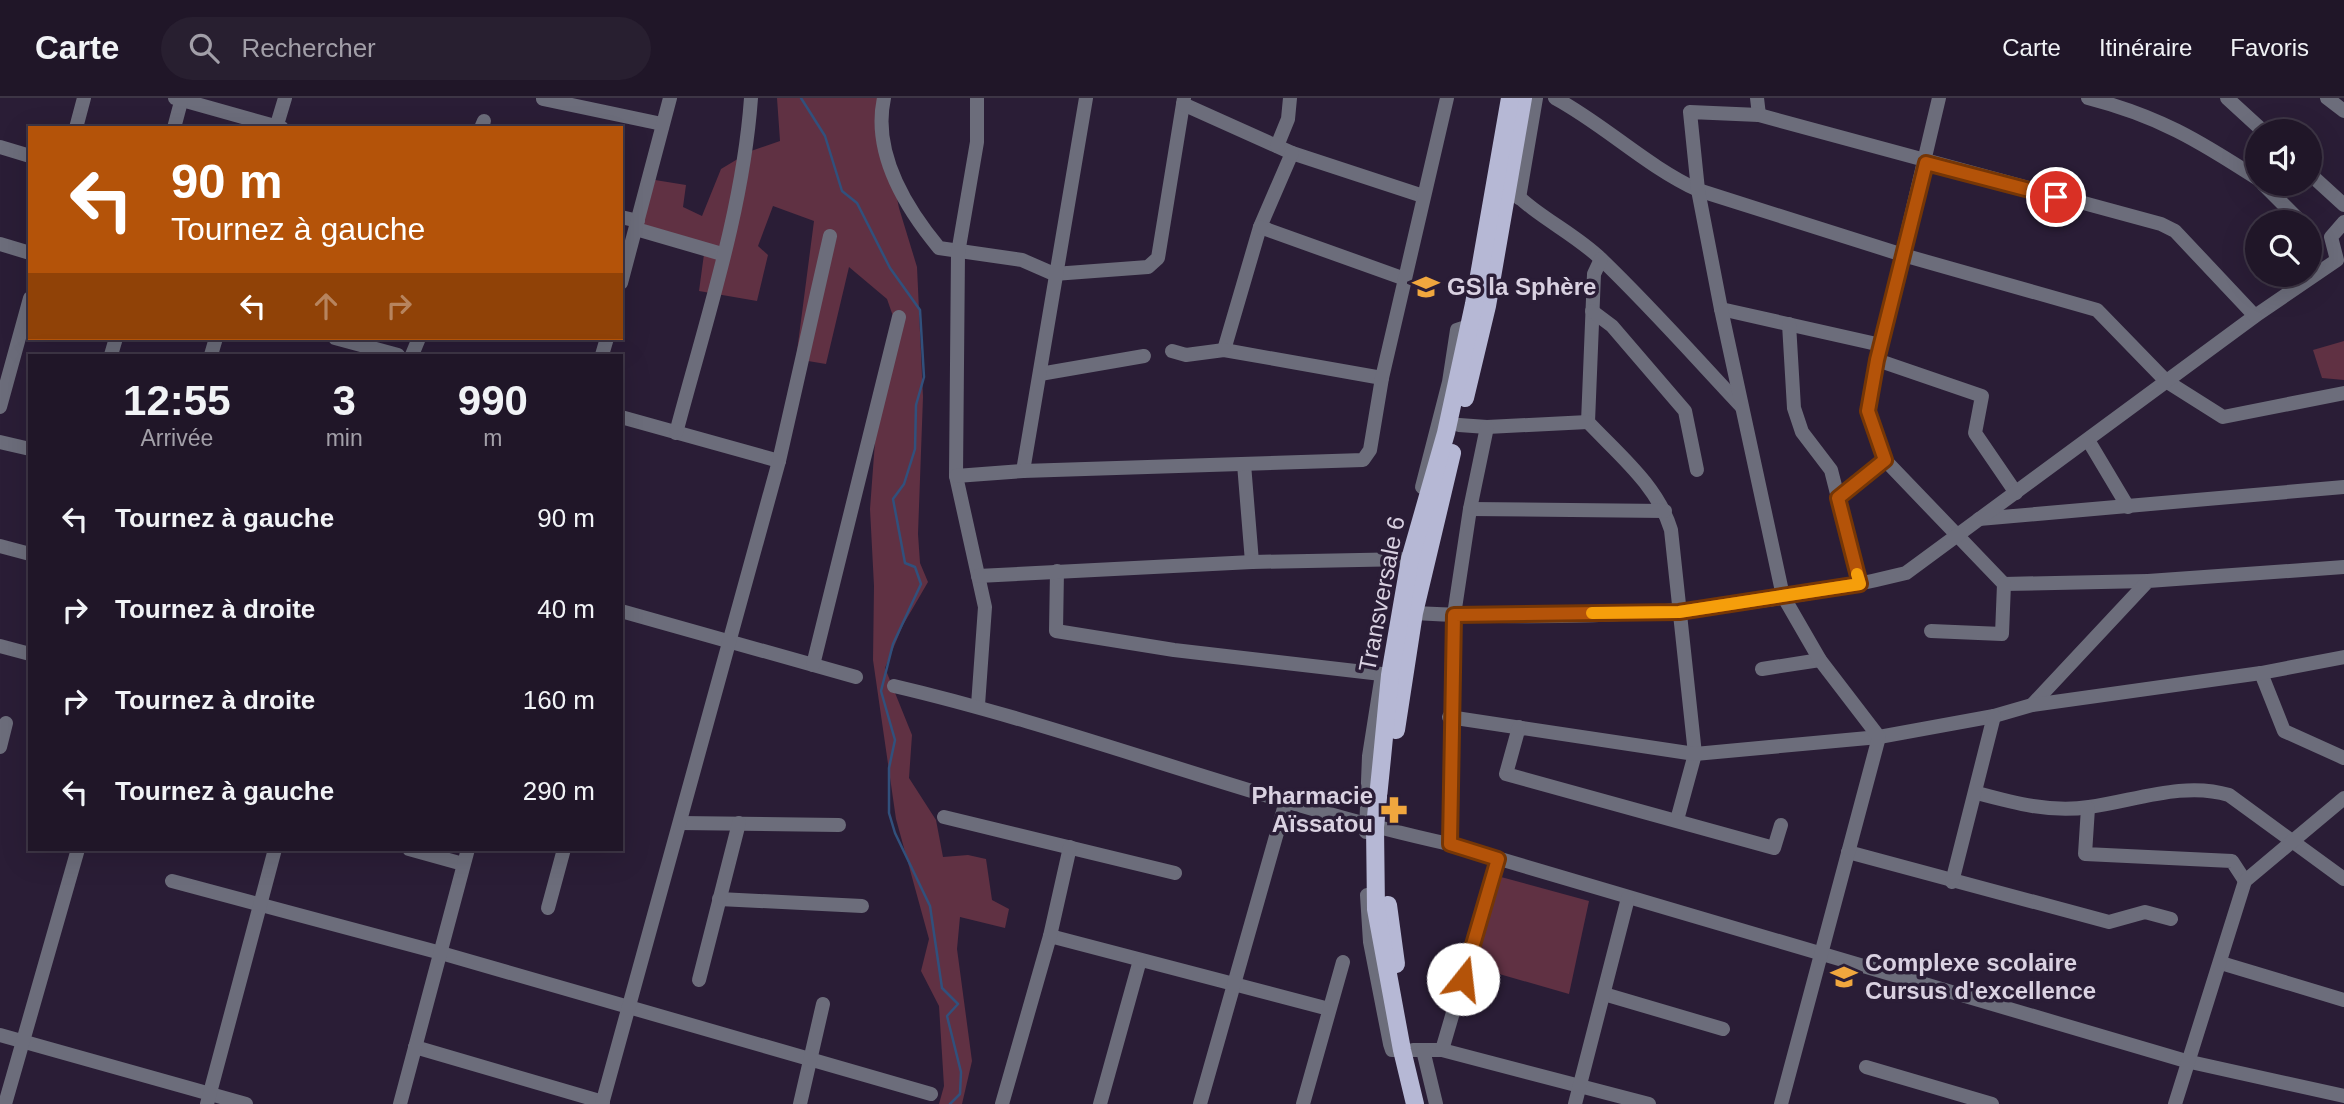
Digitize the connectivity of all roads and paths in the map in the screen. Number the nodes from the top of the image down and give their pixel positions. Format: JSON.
{"nodes":[{"id":1,"x":84,"y":98,"type":"edge"},
{"id":2,"x":285,"y":98,"type":"edge"},
{"id":3,"x":670,"y":98,"type":"edge"},
{"id":4,"x":751,"y":98,"type":"edge"},
{"id":5,"x":884,"y":98,"type":"edge"},
{"id":6,"x":977,"y":98,"type":"edge"},
{"id":7,"x":1086,"y":98,"type":"edge"},
{"id":8,"x":1290,"y":98,"type":"edge"},
{"id":9,"x":1447,"y":98,"type":"edge"},
{"id":10,"x":1510,"y":98,"type":"edge"},
{"id":11,"x":1523,"y":98,"type":"edge"},
{"id":12,"x":1536,"y":98,"type":"edge"},
{"id":13,"x":1555,"y":98,"type":"edge"},
{"id":14,"x":1757,"y":98,"type":"edge"},
{"id":15,"x":1939,"y":98,"type":"edge"},
{"id":16,"x":2088,"y":98,"type":"edge"},
{"id":17,"x":2227,"y":98,"type":"edge"},
{"id":18,"x":2327,"y":98,"type":"edge"},
{"id":19,"x":180,"y":99,"type":"edge"},
{"id":20,"x":543,"y":99,"type":"edge"},
{"id":21,"x":1183,"y":101,"type":"edge"},
{"id":22,"x":2344,"y":111,"type":"edge"},
{"id":23,"x":1759,"y":116,"type":"junction"},
{"id":24,"x":2250,"y":119,"type":"edge"},
{"id":25,"x":662,"y":124,"type":"junction"},
{"id":26,"x":77,"y":126,"type":"edge"},
{"id":27,"x":174,"y":126,"type":"edge"},
{"id":28,"x":274,"y":126,"type":"edge"},
{"id":29,"x":278,"y":126,"type":"edge"},
{"id":30,"x":1277,"y":146,"type":"junction"},
{"id":31,"x":0,"y":148,"type":"edge"},
{"id":32,"x":1292,"y":153,"type":"junction"},
{"id":33,"x":28,"y":155,"type":"edge"},
{"id":34,"x":1926,"y":163,"type":"junction"},
{"id":35,"x":2245,"y":171,"type":"edge"},
{"id":36,"x":2322,"y":185,"type":"edge"},
{"id":37,"x":1699,"y":190,"type":"junction"},
{"id":38,"x":1514,"y":193,"type":"junction"},
{"id":39,"x":2275,"y":196,"type":"edge"},
{"id":40,"x":1423,"y":197,"type":"junction"},
{"id":41,"x":2344,"y":205,"type":"edge"},
{"id":42,"x":2289,"y":210,"type":"edge"},
{"id":43,"x":623,"y":218,"type":"edge"},
{"id":44,"x":2344,"y":222,"type":"edge"},
{"id":45,"x":637,"y":225,"type":"junction"},
{"id":46,"x":1259,"y":227,"type":"junction"},
{"id":47,"x":830,"y":236,"type":"dead end"},
{"id":48,"x":0,"y":244,"type":"edge"},
{"id":49,"x":28,"y":252,"type":"edge"},
{"id":50,"x":958,"y":253,"type":"junction"},
{"id":51,"x":722,"y":254,"type":"junction"},
{"id":52,"x":1903,"y":255,"type":"junction"},
{"id":53,"x":1601,"y":259,"type":"junction"},
{"id":54,"x":1054,"y":274,"type":"junction"},
{"id":55,"x":623,"y":276,"type":"edge"},
{"id":56,"x":1405,"y":279,"type":"junction"},
{"id":57,"x":28,"y":305,"type":"edge"},
{"id":58,"x":1721,"y":309,"type":"junction"},
{"id":59,"x":1592,"y":311,"type":"junction"},
{"id":60,"x":2255,"y":316,"type":"junction"},
{"id":61,"x":899,"y":317,"type":"dead end"},
{"id":62,"x":1789,"y":324,"type":"junction"},
{"id":63,"x":342,"y":340,"type":"edge"},
{"id":64,"x":1881,"y":345,"type":"junction"},
{"id":65,"x":1224,"y":350,"type":"junction"},
{"id":66,"x":1172,"y":351,"type":"dead end"},
{"id":67,"x":394,"y":354,"type":"edge"},
{"id":68,"x":1144,"y":356,"type":"dead end"},
{"id":69,"x":1877,"y":360,"type":"junction"},
{"id":70,"x":1040,"y":373,"type":"junction"},
{"id":71,"x":1382,"y":378,"type":"junction"},
{"id":72,"x":2166,"y":381,"type":"junction"},
{"id":73,"x":2344,"y":393,"type":"edge"},
{"id":74,"x":0,"y":407,"type":"edge"},
{"id":75,"x":1742,"y":407,"type":"junction"},
{"id":76,"x":623,"y":418,"type":"edge"},
{"id":77,"x":1588,"y":422,"type":"junction"},
{"id":78,"x":1487,"y":427,"type":"junction"},
{"id":79,"x":1447,"y":429,"type":"junction"},
{"id":80,"x":676,"y":433,"type":"junction"},
{"id":81,"x":2088,"y":440,"type":"junction"},
{"id":82,"x":0,"y":442,"type":"edge"},
{"id":83,"x":28,"y":449,"type":"edge"},
{"id":84,"x":1885,"y":460,"type":"junction"},
{"id":85,"x":779,"y":461,"type":"junction"},
{"id":86,"x":1244,"y":464,"type":"junction"},
{"id":87,"x":1697,"y":470,"type":"dead end"},
{"id":88,"x":1023,"y":471,"type":"junction"},
{"id":89,"x":956,"y":476,"type":"junction"},
{"id":90,"x":2344,"y":487,"type":"edge"},
{"id":91,"x":2016,"y":493,"type":"junction"},
{"id":92,"x":1838,"y":498,"type":"junction"},
{"id":93,"x":2128,"y":507,"type":"junction"},
{"id":94,"x":1470,"y":509,"type":"junction"},
{"id":95,"x":1665,"y":511,"type":"junction"},
{"id":96,"x":1978,"y":519,"type":"junction"},
{"id":97,"x":1956,"y":534,"type":"junction"},
{"id":98,"x":0,"y":546,"type":"edge"},
{"id":99,"x":28,"y":553,"type":"edge"},
{"id":100,"x":1407,"y":560,"type":"junction"},
{"id":101,"x":1252,"y":562,"type":"junction"},
{"id":102,"x":2344,"y":567,"type":"edge"},
{"id":103,"x":1057,"y":571,"type":"junction"},
{"id":104,"x":978,"y":576,"type":"junction"},
{"id":105,"x":2148,"y":581,"type":"junction"},
{"id":106,"x":1860,"y":584,"type":"junction"},
{"id":107,"x":2004,"y":584,"type":"junction"},
{"id":108,"x":1783,"y":596,"type":"junction"},
{"id":109,"x":623,"y":612,"type":"edge"},
{"id":110,"x":1414,"y":612,"type":"junction"},
{"id":111,"x":1679,"y":612,"type":"junction"},
{"id":112,"x":1454,"y":615,"type":"junction"},
{"id":113,"x":1931,"y":631,"type":"dead end"},
{"id":114,"x":731,"y":642,"type":"junction"},
{"id":115,"x":0,"y":646,"type":"edge"},
{"id":116,"x":28,"y":653,"type":"edge"},
{"id":117,"x":2344,"y":657,"type":"edge"},
{"id":118,"x":1820,"y":660,"type":"junction"},
{"id":119,"x":813,"y":665,"type":"junction"},
{"id":120,"x":1762,"y":669,"type":"dead end"},
{"id":121,"x":2261,"y":673,"type":"junction"},
{"id":122,"x":1386,"y":674,"type":"junction"},
{"id":123,"x":856,"y":677,"type":"dead end"},
{"id":124,"x":894,"y":686,"type":"dead end"},
{"id":125,"x":978,"y":705,"type":"junction"},
{"id":126,"x":2032,"y":705,"type":"junction"},
{"id":127,"x":1994,"y":716,"type":"junction"},
{"id":128,"x":1449,"y":717,"type":"junction"},
{"id":129,"x":6,"y":723,"type":"dead end"},
{"id":130,"x":1520,"y":727,"type":"junction"},
{"id":131,"x":1879,"y":737,"type":"junction"},
{"id":132,"x":0,"y":747,"type":"edge"},
{"id":133,"x":1695,"y":754,"type":"junction"},
{"id":134,"x":2344,"y":758,"type":"edge"},
{"id":135,"x":1977,"y":793,"type":"junction"},
{"id":136,"x":2344,"y":798,"type":"edge"},
{"id":137,"x":1286,"y":801,"type":"junction"},
{"id":138,"x":2088,"y":808,"type":"junction"},
{"id":139,"x":944,"y":817,"type":"dead end"},
{"id":140,"x":1677,"y":820,"type":"junction"},
{"id":141,"x":680,"y":823,"type":"junction"},
{"id":142,"x":738,"y":823,"type":"junction"},
{"id":143,"x":839,"y":825,"type":"dead end"},
{"id":144,"x":1782,"y":825,"type":"dead end"},
{"id":145,"x":1376,"y":827,"type":"junction"},
{"id":146,"x":2294,"y":842,"type":"junction"},
{"id":147,"x":1450,"y":844,"type":"junction"},
{"id":148,"x":1070,"y":847,"type":"junction"},
{"id":149,"x":77,"y":851,"type":"edge"},
{"id":150,"x":274,"y":851,"type":"edge"},
{"id":151,"x":416,"y":851,"type":"edge"},
{"id":152,"x":466,"y":851,"type":"edge"},
{"id":153,"x":563,"y":851,"type":"edge"},
{"id":154,"x":1848,"y":852,"type":"junction"},
{"id":155,"x":1498,"y":859,"type":"junction"},
{"id":156,"x":463,"y":864,"type":"junction"},
{"id":157,"x":1175,"y":873,"type":"dead end"},
{"id":158,"x":2344,"y":879,"type":"edge"},
{"id":159,"x":2245,"y":880,"type":"junction"},
{"id":160,"x":172,"y":881,"type":"dead end"},
{"id":161,"x":1952,"y":882,"type":"junction"},
{"id":162,"x":1628,"y":898,"type":"junction"},
{"id":163,"x":719,"y":899,"type":"junction"},
{"id":164,"x":862,"y":906,"type":"dead end"},
{"id":165,"x":260,"y":907,"type":"junction"},
{"id":166,"x":548,"y":908,"type":"dead end"},
{"id":167,"x":2171,"y":919,"type":"dead end"},
{"id":168,"x":1050,"y":936,"type":"junction"},
{"id":169,"x":441,"y":953,"type":"junction"},
{"id":170,"x":1821,"y":954,"type":"junction"},
{"id":171,"x":1140,"y":960,"type":"junction"},
{"id":172,"x":1343,"y":962,"type":"dead end"},
{"id":173,"x":2221,"y":963,"type":"junction"},
{"id":174,"x":698,"y":980,"type":"dead end"},
{"id":175,"x":1234,"y":984,"type":"junction"},
{"id":176,"x":1604,"y":994,"type":"junction"},
{"id":177,"x":2344,"y":1000,"type":"edge"},
{"id":178,"x":823,"y":1004,"type":"dead end"},
{"id":179,"x":628,"y":1009,"type":"junction"},
{"id":180,"x":1329,"y":1009,"type":"junction"},
{"id":181,"x":1723,"y":1029,"type":"dead end"},
{"id":182,"x":0,"y":1035,"type":"edge"},
{"id":183,"x":22,"y":1041,"type":"junction"},
{"id":184,"x":415,"y":1047,"type":"junction"},
{"id":185,"x":1413,"y":1050,"type":"junction"},
{"id":186,"x":1442,"y":1051,"type":"junction"},
{"id":187,"x":2186,"y":1060,"type":"junction"},
{"id":188,"x":810,"y":1061,"type":"junction"},
{"id":189,"x":1866,"y":1067,"type":"dead end"},
{"id":190,"x":1580,"y":1084,"type":"junction"},
{"id":191,"x":931,"y":1094,"type":"dead end"},
{"id":192,"x":2344,"y":1096,"type":"edge"},
{"id":193,"x":208,"y":1099,"type":"edge"},
{"id":194,"x":602,"y":1103,"type":"edge"},
{"id":195,"x":1987,"y":1103,"type":"edge"},
{"id":196,"x":5,"y":1104,"type":"edge"},
{"id":197,"x":246,"y":1104,"type":"edge"},
{"id":198,"x":400,"y":1104,"type":"edge"},
{"id":199,"x":800,"y":1104,"type":"edge"},
{"id":200,"x":1002,"y":1104,"type":"edge"},
{"id":201,"x":1100,"y":1104,"type":"edge"},
{"id":202,"x":1200,"y":1104,"type":"edge"},
{"id":203,"x":1303,"y":1104,"type":"edge"},
{"id":204,"x":1415,"y":1104,"type":"edge"},
{"id":205,"x":1427,"y":1104,"type":"edge"},
{"id":206,"x":1436,"y":1104,"type":"edge"},
{"id":207,"x":1575,"y":1104,"type":"edge"},
{"id":208,"x":1648,"y":1104,"type":"edge"},
{"id":209,"x":1781,"y":1104,"type":"edge"},
{"id":210,"x":2175,"y":1104,"type":"edge"}],
"edges":[{"from":1,"to":26,"type":"street"},
{"from":2,"to":29,"type":"street"},
{"from":3,"to":25,"type":"street"},
{"from":4,"to":51,"type":"street"},
{"from":5,"to":50,"type":"street"},
{"from":6,"to":50,"type":"street"},
{"from":7,"to":54,"type":"street"},
{"from":8,"to":30,"type":"street"},
{"from":9,"to":40,"type":"street"},
{"from":10,"to":79,"type":"main road","name":"Transversale 6"},
{"from":11,"to":38,"type":"main road","name":"Transversale 6"},
{"from":12,"to":38,"type":"street"},
{"from":13,"to":37,"type":"street"},
{"from":14,"to":23,"type":"street"},
{"from":15,"to":34,"type":"street"},
{"from":16,"to":35,"type":"street"},
{"from":17,"to":24,"type":"street"},
{"from":18,"to":22,"type":"street"},
{"from":19,"to":27,"type":"street"},
{"from":19,"to":28,"type":"street"},
{"from":20,"to":25,"type":"street"},
{"from":21,"to":30,"type":"street"},
{"from":21,"to":54,"type":"street"},
{"from":23,"to":34,"type":"street"},
{"from":23,"to":37,"type":"street"},
{"from":25,"to":45,"type":"street"},
{"from":30,"to":32,"type":"street"},
{"from":31,"to":33,"type":"street"},
{"from":32,"to":40,"type":"street"},
{"from":32,"to":46,"type":"street"},
{"from":34,"to":52,"type":"street"},
{"from":34,"to":60,"type":"street"},
{"from":36,"to":41,"type":"street"},
{"from":37,"to":52,"type":"street"},
{"from":37,"to":58,"type":"street"},
{"from":38,"to":53,"type":"street"},
{"from":38,"to":79,"type":"main road","name":"Transversale 6"},
{"from":39,"to":42,"type":"street"},
{"from":40,"to":56,"type":"street"},
{"from":43,"to":45,"type":"street"},
{"from":44,"to":60,"type":"street"},
{"from":45,"to":51,"type":"street"},
{"from":45,"to":55,"type":"street"},
{"from":46,"to":56,"type":"street"},
{"from":46,"to":65,"type":"street"},
{"from":47,"to":85,"type":"street"},
{"from":48,"to":49,"type":"street"},
{"from":50,"to":54,"type":"street"},
{"from":50,"to":89,"type":"street"},
{"from":51,"to":80,"type":"street"},
{"from":52,"to":64,"type":"street"},
{"from":52,"to":72,"type":"street"},
{"from":53,"to":59,"type":"street"},
{"from":53,"to":75,"type":"street"},
{"from":54,"to":70,"type":"street"},
{"from":56,"to":71,"type":"street"},
{"from":57,"to":74,"type":"street"},
{"from":58,"to":62,"type":"street"},
{"from":58,"to":75,"type":"street"},
{"from":59,"to":77,"type":"street"},
{"from":59,"to":87,"type":"street"},
{"from":60,"to":72,"type":"street"},
{"from":61,"to":119,"type":"street"},
{"from":62,"to":64,"type":"street"},
{"from":62,"to":92,"type":"street"},
{"from":63,"to":67,"type":"street"},
{"from":64,"to":69,"type":"street"},
{"from":65,"to":66,"type":"street"},
{"from":65,"to":71,"type":"street"},
{"from":68,"to":70,"type":"street"},
{"from":69,"to":84,"type":"street"},
{"from":69,"to":91,"type":"street"},
{"from":70,"to":88,"type":"street"},
{"from":71,"to":86,"type":"street"},
{"from":72,"to":73,"type":"street"},
{"from":72,"to":81,"type":"street"},
{"from":75,"to":108,"type":"street"},
{"from":76,"to":80,"type":"street"},
{"from":77,"to":78,"type":"street"},
{"from":77,"to":95,"type":"street"},
{"from":78,"to":79,"type":"street"},
{"from":78,"to":94,"type":"street"},
{"from":79,"to":100,"type":"main road","name":"Transversale 6"},
{"from":79,"to":110,"type":"main road","name":"Transversale 6"},
{"from":80,"to":85,"type":"street"},
{"from":81,"to":91,"type":"street"},
{"from":81,"to":93,"type":"street"},
{"from":82,"to":83,"type":"street"},
{"from":84,"to":92,"type":"street"},
{"from":84,"to":97,"type":"street"},
{"from":85,"to":114,"type":"street"},
{"from":86,"to":88,"type":"street"},
{"from":86,"to":101,"type":"street"},
{"from":88,"to":89,"type":"street"},
{"from":89,"to":104,"type":"street"},
{"from":90,"to":93,"type":"street"},
{"from":91,"to":96,"type":"street"},
{"from":92,"to":106,"type":"street"},
{"from":93,"to":96,"type":"street"},
{"from":94,"to":95,"type":"street"},
{"from":94,"to":112,"type":"street"},
{"from":95,"to":111,"type":"street"},
{"from":96,"to":97,"type":"street"},
{"from":97,"to":106,"type":"street"},
{"from":97,"to":107,"type":"street"},
{"from":98,"to":99,"type":"street"},
{"from":100,"to":101,"type":"street"},
{"from":100,"to":122,"type":"main road","name":"Transversale 6"},
{"from":101,"to":103,"type":"street"},
{"from":102,"to":105,"type":"street"},
{"from":103,"to":104,"type":"street"},
{"from":103,"to":122,"type":"street"},
{"from":104,"to":125,"type":"street"},
{"from":105,"to":107,"type":"street"},
{"from":105,"to":126,"type":"street"},
{"from":106,"to":108,"type":"street"},
{"from":107,"to":113,"type":"street"},
{"from":108,"to":111,"type":"street"},
{"from":108,"to":118,"type":"street"},
{"from":109,"to":114,"type":"street"},
{"from":110,"to":112,"type":"street"},
{"from":110,"to":145,"type":"main road","name":"Transversale 6"},
{"from":111,"to":112,"type":"street"},
{"from":111,"to":133,"type":"street"},
{"from":112,"to":128,"type":"street"},
{"from":114,"to":119,"type":"street"},
{"from":114,"to":141,"type":"street"},
{"from":115,"to":116,"type":"street"},
{"from":117,"to":121,"type":"street"},
{"from":118,"to":120,"type":"street"},
{"from":118,"to":131,"type":"street"},
{"from":119,"to":123,"type":"street"},
{"from":121,"to":126,"type":"street"},
{"from":121,"to":134,"type":"street"},
{"from":122,"to":145,"type":"main road","name":"Transversale 6"},
{"from":124,"to":125,"type":"street"},
{"from":125,"to":137,"type":"street"},
{"from":126,"to":127,"type":"street"},
{"from":127,"to":131,"type":"street"},
{"from":127,"to":135,"type":"street"},
{"from":128,"to":130,"type":"street"},
{"from":128,"to":147,"type":"street"},
{"from":129,"to":132,"type":"street"},
{"from":130,"to":133,"type":"street"},
{"from":130,"to":140,"type":"street"},
{"from":131,"to":133,"type":"street"},
{"from":131,"to":154,"type":"street"},
{"from":133,"to":140,"type":"street"},
{"from":135,"to":138,"type":"street"},
{"from":135,"to":161,"type":"street"},
{"from":136,"to":146,"type":"street"},
{"from":137,"to":145,"type":"street"},
{"from":137,"to":175,"type":"street"},
{"from":138,"to":146,"type":"street"},
{"from":138,"to":159,"type":"street"},
{"from":139,"to":148,"type":"street"},
{"from":140,"to":144,"type":"street"},
{"from":141,"to":142,"type":"street"},
{"from":141,"to":179,"type":"street"},
{"from":142,"to":143,"type":"street"},
{"from":142,"to":163,"type":"street"},
{"from":145,"to":147,"type":"street"},
{"from":145,"to":185,"type":"main road","name":"Transversale 6"},
{"from":145,"to":185,"type":"main road","name":"Transversale 6"},
{"from":146,"to":158,"type":"street"},
{"from":146,"to":159,"type":"street"},
{"from":147,"to":155,"type":"street"},
{"from":148,"to":157,"type":"street"},
{"from":148,"to":168,"type":"street"},
{"from":149,"to":183,"type":"street"},
{"from":150,"to":165,"type":"street"},
{"from":151,"to":156,"type":"street"},
{"from":152,"to":156,"type":"street"},
{"from":153,"to":166,"type":"street"},
{"from":154,"to":161,"type":"street"},
{"from":154,"to":170,"type":"street"},
{"from":155,"to":162,"type":"street"},
{"from":155,"to":186,"type":"street"},
{"from":156,"to":169,"type":"street"},
{"from":159,"to":173,"type":"street"},
{"from":160,"to":165,"type":"street"},
{"from":161,"to":167,"type":"street"},
{"from":162,"to":170,"type":"street"},
{"from":162,"to":176,"type":"street"},
{"from":163,"to":164,"type":"street"},
{"from":163,"to":174,"type":"street"},
{"from":165,"to":169,"type":"street"},
{"from":165,"to":193,"type":"street"},
{"from":168,"to":171,"type":"street"},
{"from":168,"to":200,"type":"street"},
{"from":169,"to":179,"type":"street"},
{"from":169,"to":184,"type":"street"},
{"from":170,"to":187,"type":"street"},
{"from":170,"to":209,"type":"street"},
{"from":171,"to":175,"type":"street"},
{"from":171,"to":201,"type":"street"},
{"from":172,"to":180,"type":"street"},
{"from":173,"to":177,"type":"street"},
{"from":173,"to":187,"type":"street"},
{"from":175,"to":180,"type":"street"},
{"from":175,"to":202,"type":"street"},
{"from":176,"to":181,"type":"street"},
{"from":176,"to":190,"type":"street"},
{"from":178,"to":188,"type":"street"},
{"from":179,"to":188,"type":"street"},
{"from":179,"to":194,"type":"street"},
{"from":180,"to":203,"type":"street"},
{"from":182,"to":183,"type":"street"},
{"from":183,"to":193,"type":"street"},
{"from":183,"to":196,"type":"street"},
{"from":184,"to":194,"type":"street"},
{"from":184,"to":198,"type":"street"},
{"from":185,"to":186,"type":"street"},
{"from":185,"to":204,"type":"main road","name":"Transversale 6"},
{"from":185,"to":205,"type":"main road","name":"Transversale 6"},
{"from":185,"to":206,"type":"street"},
{"from":186,"to":190,"type":"street"},
{"from":187,"to":192,"type":"street"},
{"from":187,"to":210,"type":"street"},
{"from":188,"to":191,"type":"street"},
{"from":188,"to":199,"type":"street"},
{"from":189,"to":195,"type":"street"},
{"from":190,"to":207,"type":"street"},
{"from":190,"to":208,"type":"street"},
{"from":193,"to":197,"type":"street"}]}
